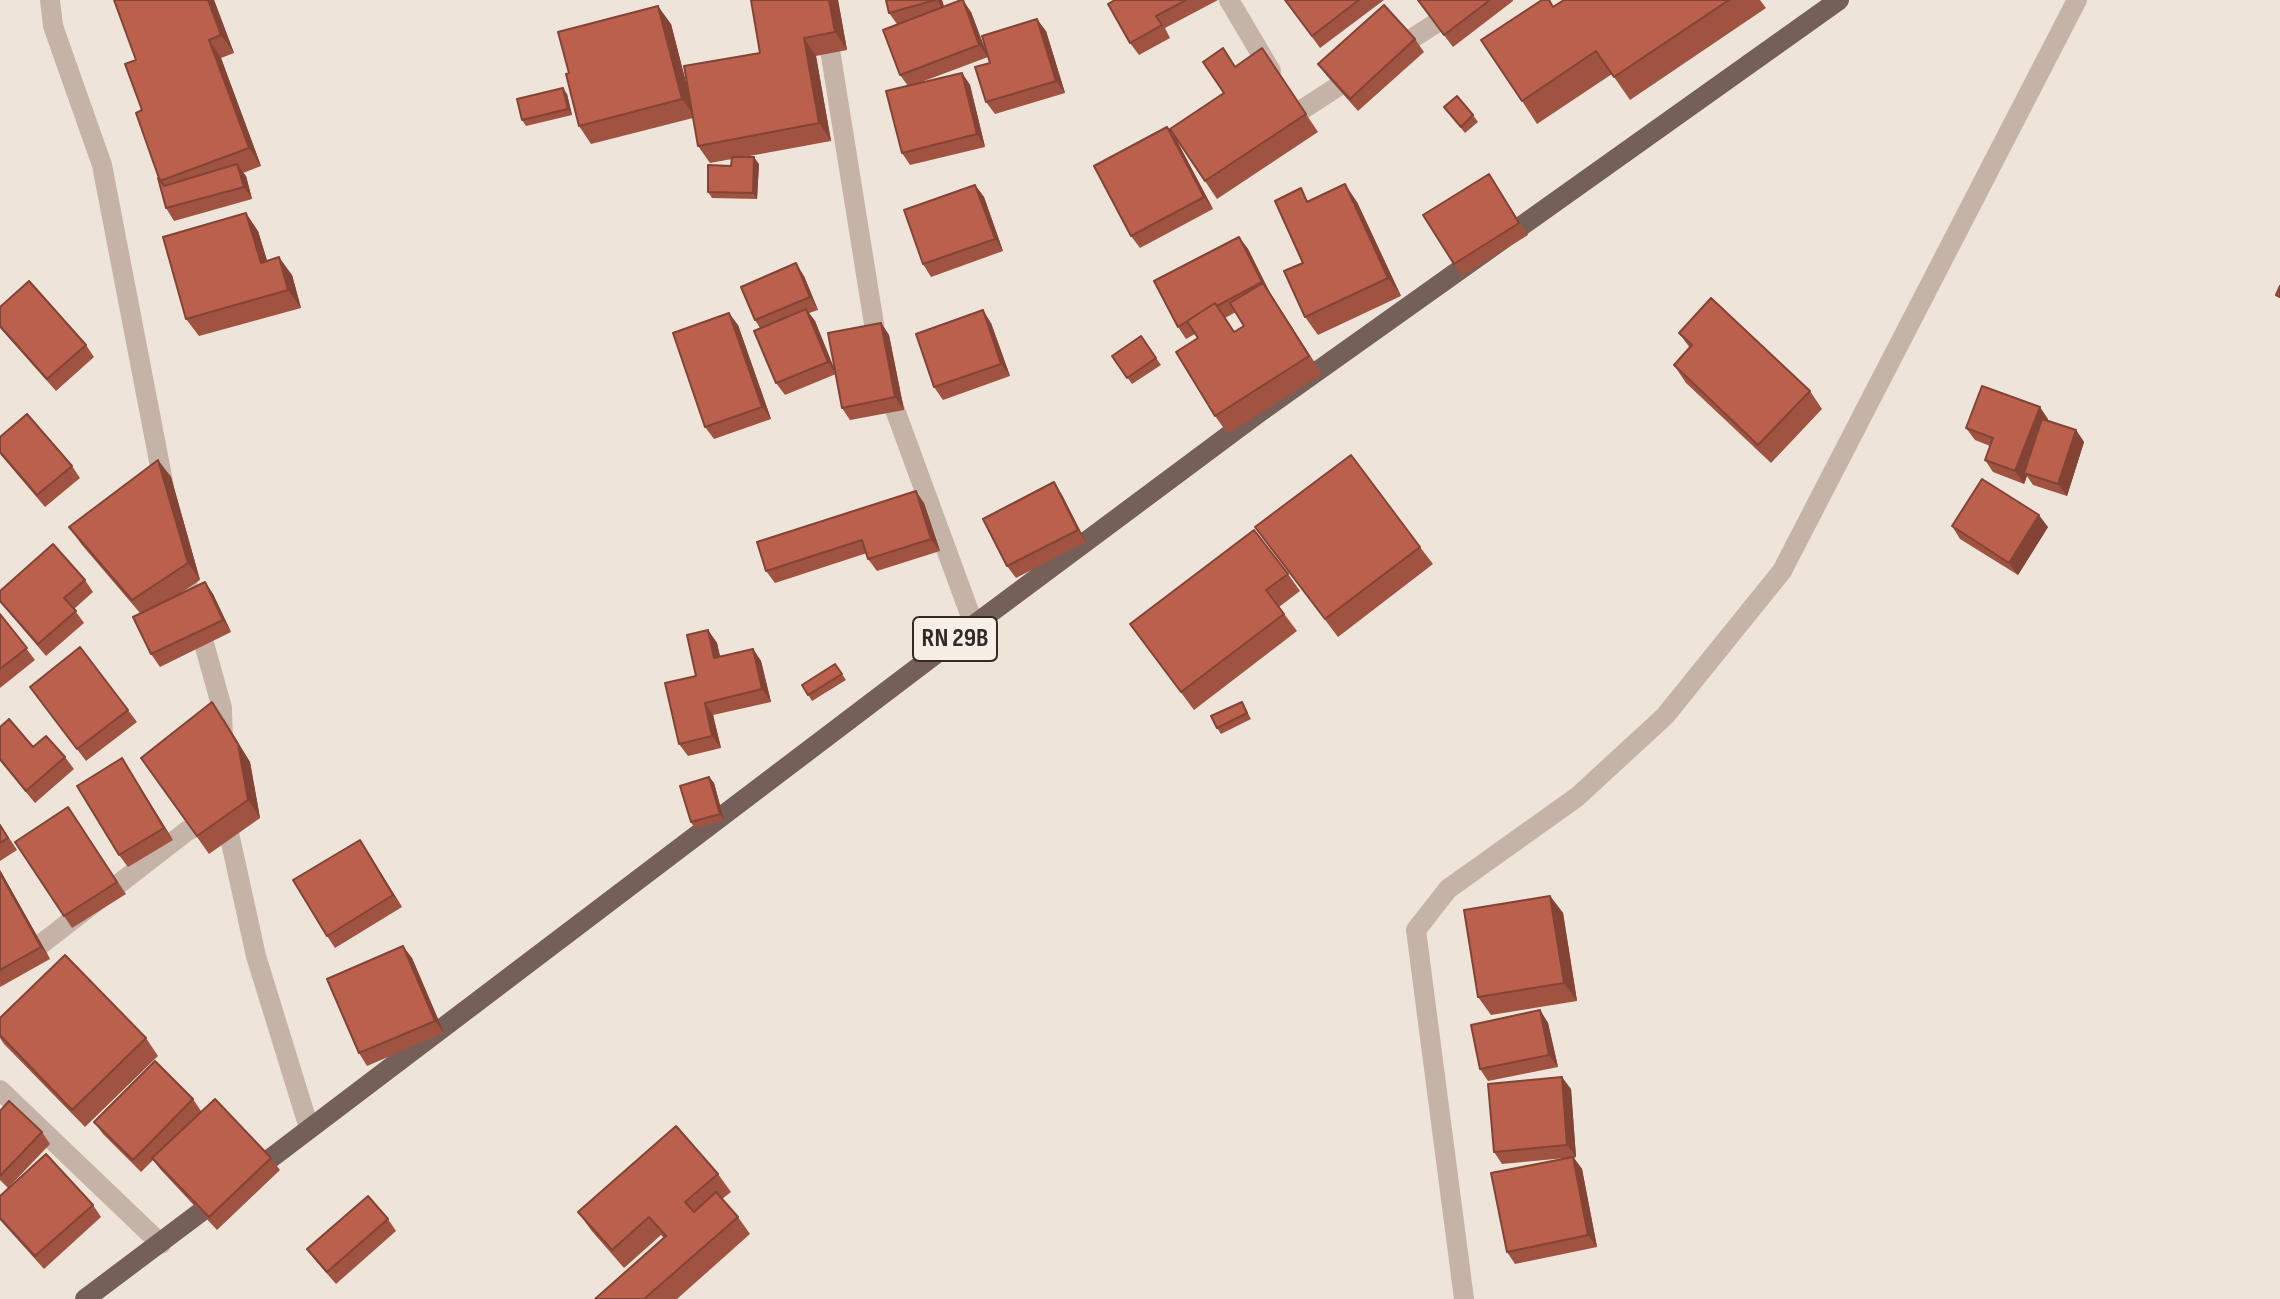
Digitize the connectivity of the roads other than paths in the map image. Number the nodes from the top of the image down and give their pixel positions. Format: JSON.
{"nodes":[{"id":1,"x":50,"y":0,"type":"edge"},
{"id":2,"x":822,"y":0,"type":"edge"},
{"id":3,"x":1229,"y":0,"type":"edge"},
{"id":4,"x":1472,"y":0,"type":"edge"},
{"id":5,"x":1839,"y":0,"type":"edge"},
{"id":6,"x":2077,"y":0,"type":"edge"},
{"id":7,"x":1289,"y":100,"type":"junction"},
{"id":8,"x":1270,"y":132,"type":"edge"},
{"id":9,"x":168,"y":504,"type":"edge"},
{"id":10,"x":174,"y":535,"type":"edge"},
{"id":11,"x":974,"y":625,"type":"junction"},
{"id":12,"x":223,"y":768,"type":"edge"},
{"id":13,"x":0,"y":976,"type":"edge"},
{"id":14,"x":0,"y":1090,"type":"edge"},
{"id":15,"x":309,"y":1128,"type":"junction"},
{"id":16,"x":161,"y":1244,"type":"junction"},
{"id":17,"x":85,"y":1299,"type":"edge"},
{"id":18,"x":1464,"y":1299,"type":"edge"}],
"edges":[{"from":1,"to":9,"type":"street"},
{"from":2,"to":11,"type":"street"},
{"from":3,"to":7,"type":"street"},
{"from":4,"to":7,"type":"street"},
{"from":5,"to":11,"type":"main road","number":"RN 29B"},
{"from":6,"to":18,"type":"street"},
{"from":7,"to":8,"type":"street"},
{"from":10,"to":12,"type":"street"},
{"from":11,"to":15,"type":"main road","number":"RN 29B"},
{"from":13,"to":15,"type":"street"},
{"from":14,"to":16,"type":"street"},
{"from":15,"to":16,"type":"main road","number":"RN 29B"},
{"from":16,"to":17,"type":"main road","number":"RN 29B"}]}
